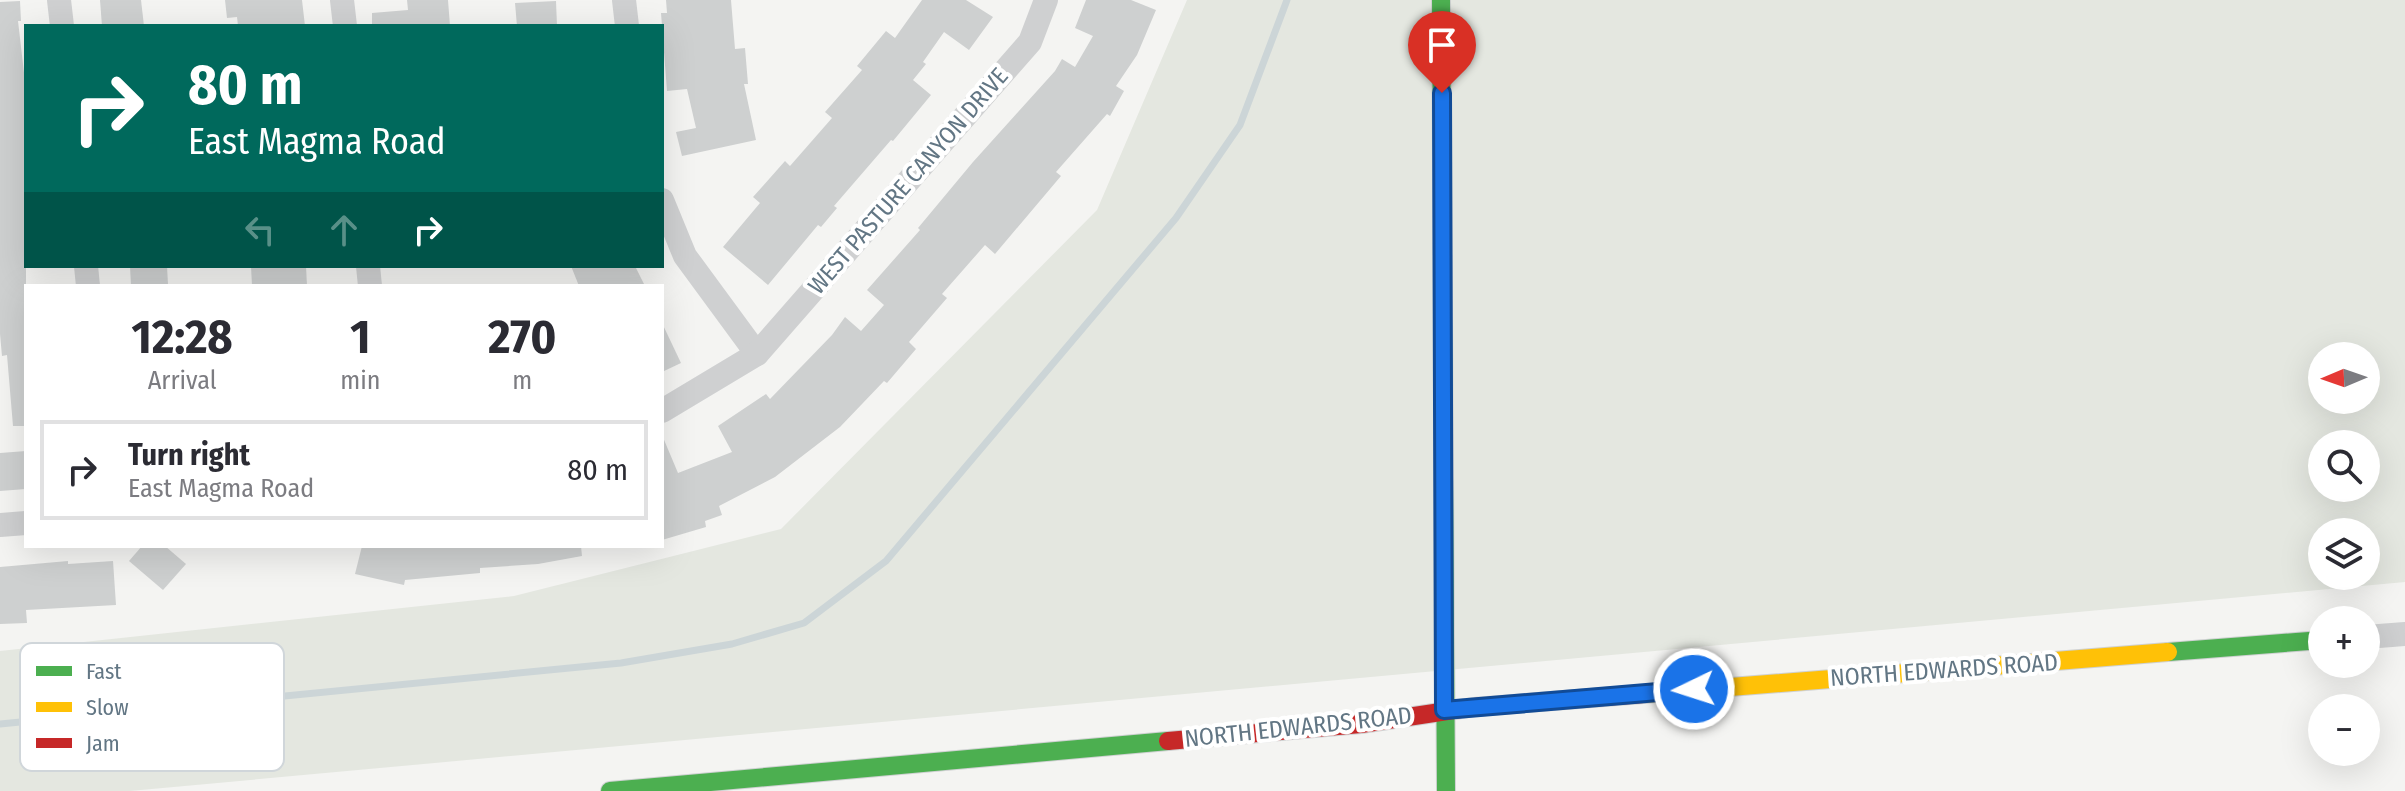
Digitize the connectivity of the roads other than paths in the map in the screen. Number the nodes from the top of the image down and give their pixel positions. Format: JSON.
{"nodes":[{"id":1,"x":59,"y":0,"type":"edge"},
{"id":2,"x":342,"y":0,"type":"edge"},
{"id":3,"x":624,"y":0,"type":"edge"},
{"id":4,"x":1046,"y":0,"type":"edge"},
{"id":5,"x":1441,"y":0,"type":"edge"},
{"id":6,"x":62,"y":24,"type":"edge"},
{"id":7,"x":345,"y":24,"type":"edge"},
{"id":8,"x":627,"y":24,"type":"edge"},
{"id":9,"x":664,"y":205,"type":"edge"},
{"id":10,"x":757,"y":354,"type":"junction"},
{"id":11,"x":664,"y":410,"type":"edge"},
{"id":12,"x":24,"y":523,"type":"edge"},
{"id":13,"x":0,"y":525,"type":"edge"},
{"id":14,"x":2405,"y":634,"type":"edge"},
{"id":15,"x":2380,"y":636,"type":"edge"},
{"id":16,"x":2308,"y":641,"type":"edge"},
{"id":17,"x":1444,"y":710,"type":"junction"},
{"id":18,"x":610,"y":791,"type":"edge"},
{"id":19,"x":1446,"y":791,"type":"edge"}],
"edges":[{"from":1,"to":6,"type":"street"},
{"from":2,"to":7,"type":"street"},
{"from":3,"to":8,"type":"street"},
{"from":4,"to":10,"type":"street","name":"WEST PASTURE CANYON DRIVE"},
{"from":5,"to":17,"type":"street"},
{"from":9,"to":10,"type":"street"},
{"from":10,"to":11,"type":"street","name":"WEST PASTURE CANYON DRIVE"},
{"from":12,"to":13,"type":"street"},
{"from":14,"to":15,"type":"street"},
{"from":16,"to":17,"type":"street","name":"NORTH EDWARDS ROAD"},
{"from":17,"to":18,"type":"street","name":"NORTH EDWARDS ROAD"},
{"from":17,"to":19,"type":"street"}]}
